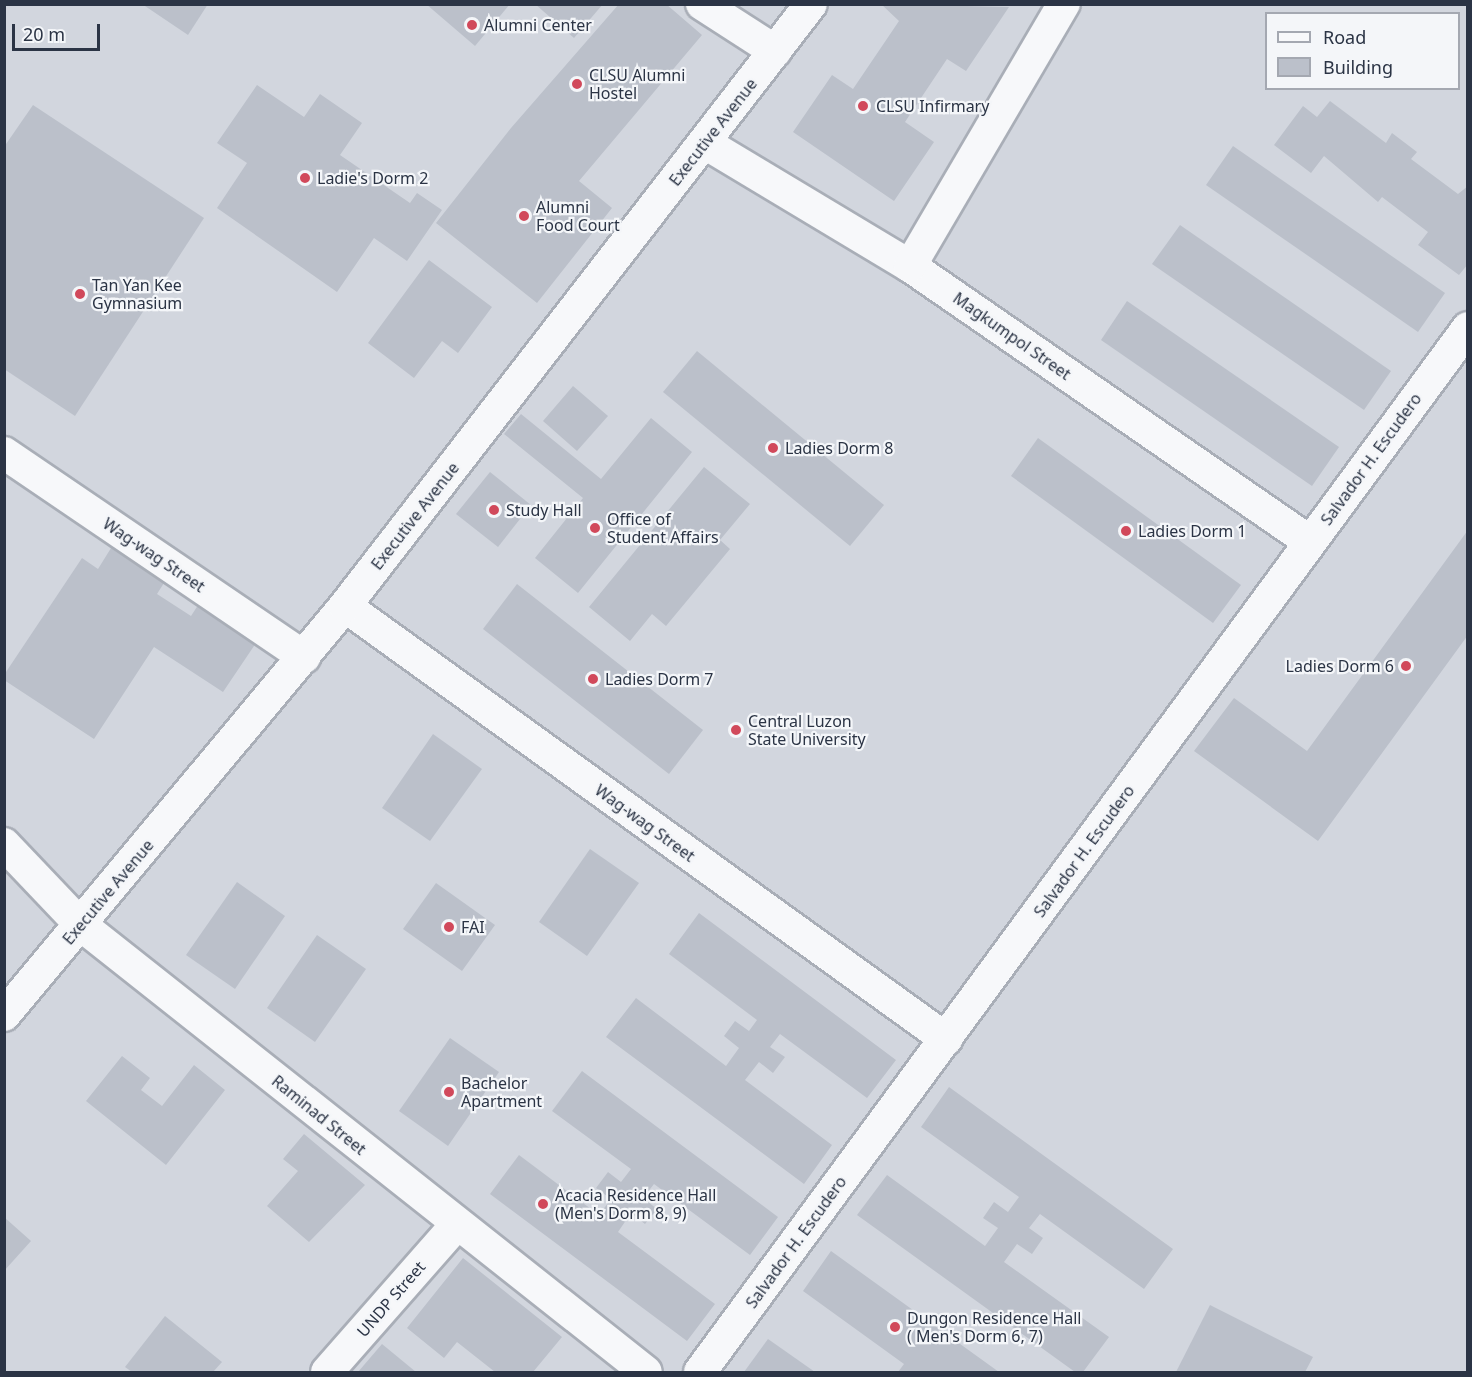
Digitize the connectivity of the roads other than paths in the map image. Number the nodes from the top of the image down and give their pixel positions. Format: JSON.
{"nodes":[{"id":1,"x":702,"y":4,"type":"edge"},
{"id":2,"x":811,"y":4,"type":"edge"},
{"id":3,"x":1064,"y":4,"type":"edge"},
{"id":4,"x":775,"y":51,"type":"junction"},
{"id":5,"x":705,"y":143,"type":"junction"},
{"id":6,"x":910,"y":267,"type":"junction"},
{"id":7,"x":1467,"y":328,"type":"edge"},
{"id":8,"x":4,"y":453,"type":"edge"},
{"id":9,"x":1310,"y":542,"type":"junction"},
{"id":10,"x":345,"y":606,"type":"junction"},
{"id":11,"x":304,"y":657,"type":"junction"},
{"id":12,"x":4,"y":844,"type":"edge"},
{"id":13,"x":81,"y":925,"type":"junction"},
{"id":14,"x":4,"y":1015,"type":"edge"},
{"id":15,"x":946,"y":1040,"type":"junction"},
{"id":16,"x":456,"y":1225,"type":"junction"},
{"id":17,"x":327,"y":1372,"type":"edge"},
{"id":18,"x":646,"y":1372,"type":"edge"},
{"id":19,"x":700,"y":1372,"type":"edge"}],
"edges":[{"from":1,"to":4,"type":"street"},
{"from":2,"to":4,"type":"street","name":"Executive Avenue"},
{"from":3,"to":6,"type":"street"},
{"from":4,"to":5,"type":"street","name":"Executive Avenue"},
{"from":5,"to":6,"type":"street","name":"Magkumpol Street"},
{"from":5,"to":10,"type":"street","name":"Executive Avenue"},
{"from":6,"to":9,"type":"street","name":"Magkumpol Street"},
{"from":7,"to":9,"type":"street","name":"Salvador H. Escudero"},
{"from":8,"to":11,"type":"street","name":"Wag-wag Street"},
{"from":9,"to":15,"type":"street","name":"Salvador H. Escudero"},
{"from":10,"to":11,"type":"street","name":"Executive Avenue"},
{"from":10,"to":15,"type":"street","name":"Wag-wag Street"},
{"from":11,"to":13,"type":"street","name":"Executive Avenue"},
{"from":12,"to":13,"type":"street","name":"Raminad Street"},
{"from":13,"to":14,"type":"street","name":"Executive Avenue"},
{"from":13,"to":16,"type":"street","name":"Raminad Street"},
{"from":15,"to":19,"type":"street","name":"Salvador H. Escudero"},
{"from":16,"to":17,"type":"street","name":"UNDP Street"},
{"from":16,"to":18,"type":"street","name":"Raminad Street"}]}
